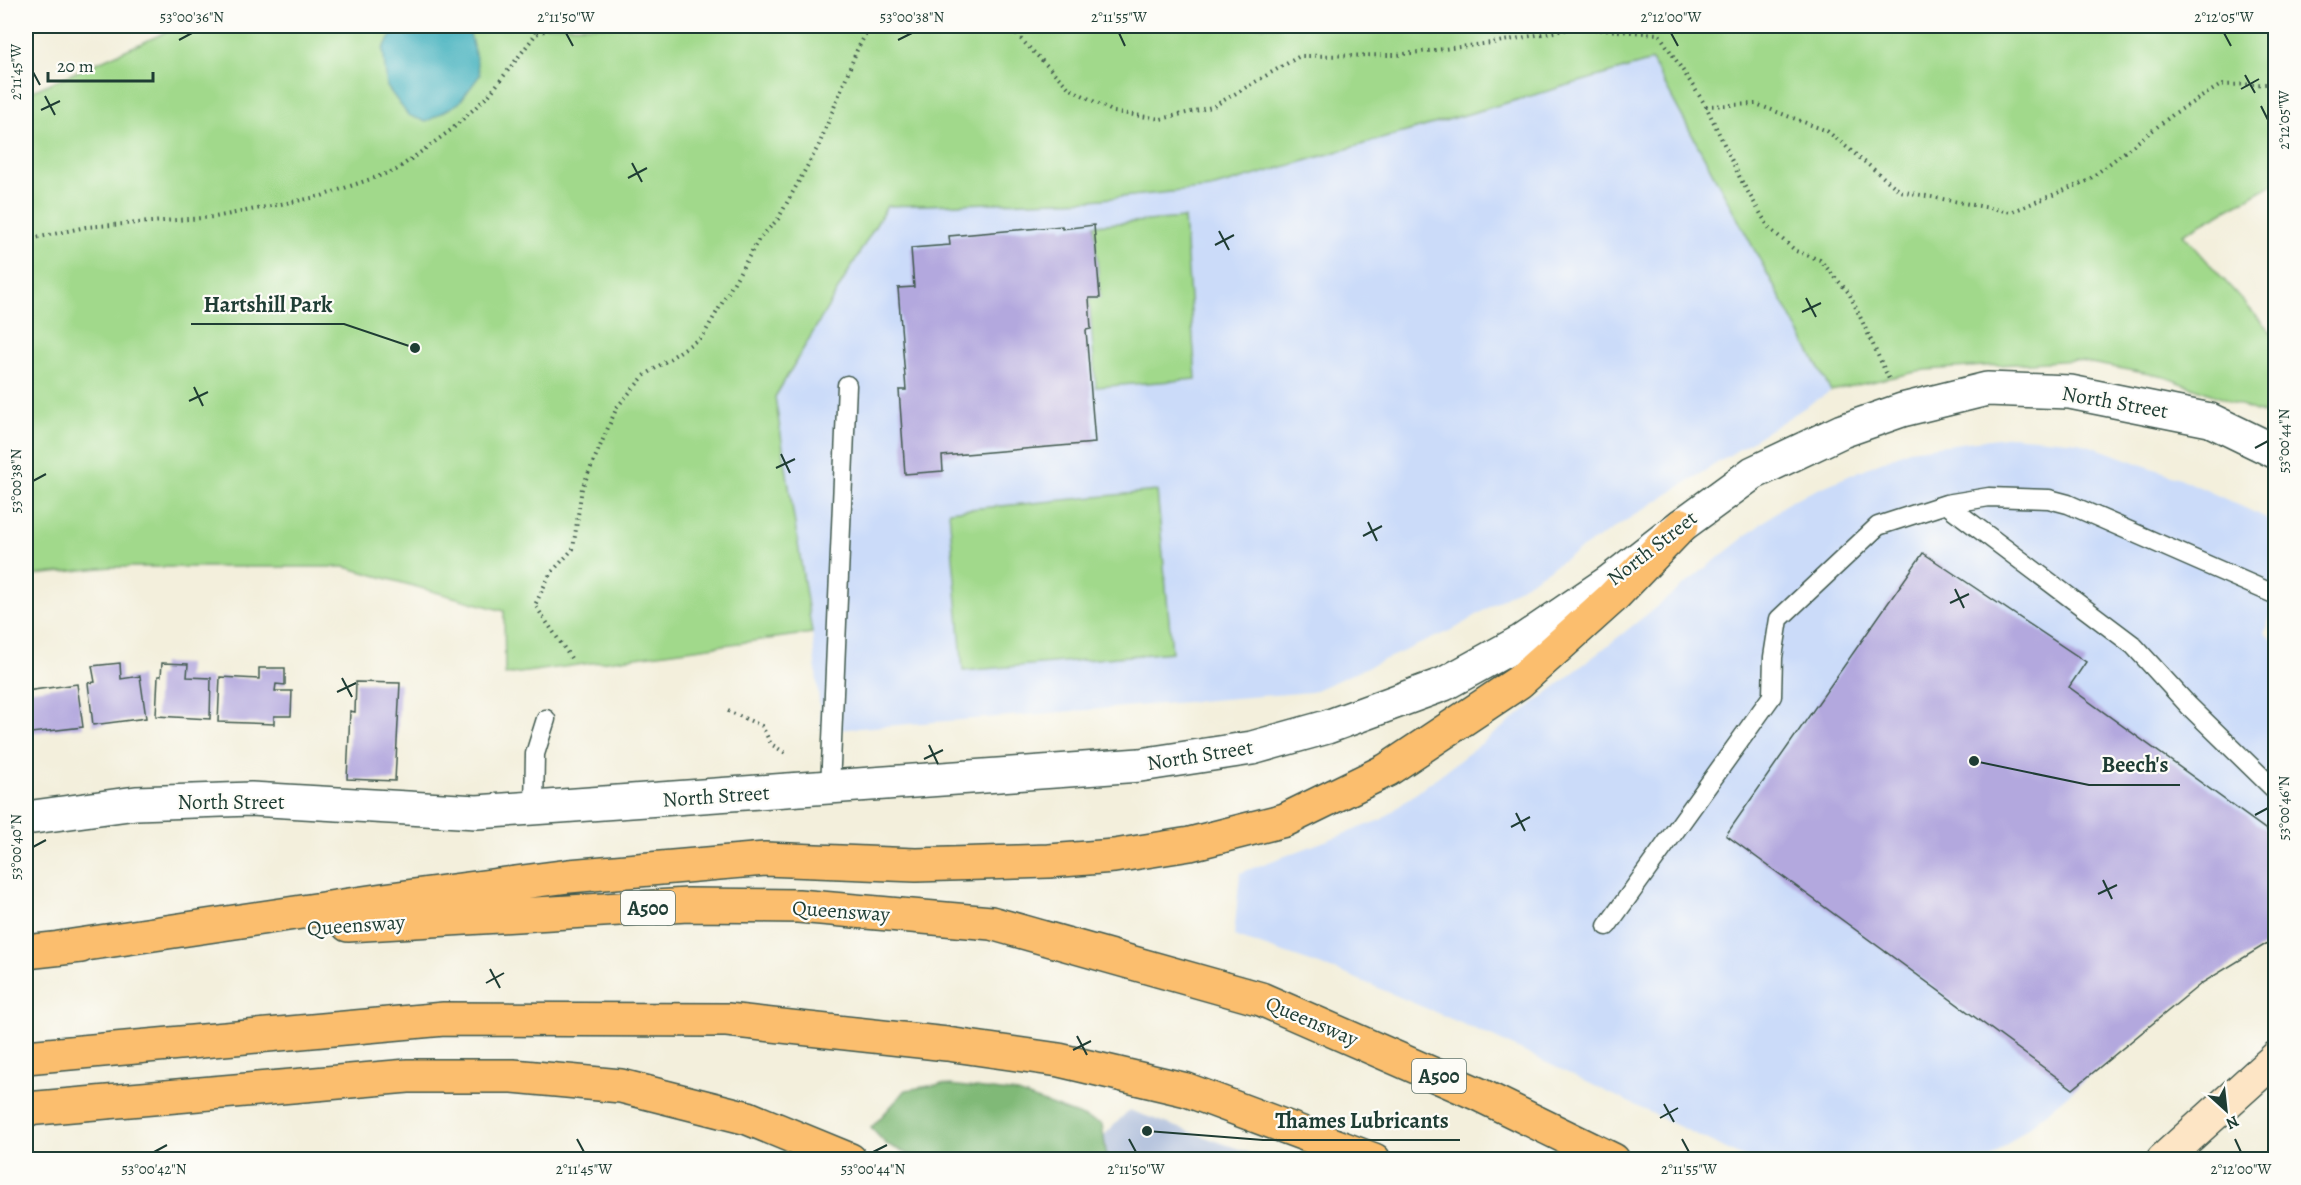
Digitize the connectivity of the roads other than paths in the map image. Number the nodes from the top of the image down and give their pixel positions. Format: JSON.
{"nodes":[{"id":1,"x":847,"y":385,"type":"dead end"},
{"id":2,"x":2276,"y":452,"type":"edge"},
{"id":3,"x":1946,"y":504,"type":"junction"},
{"id":4,"x":1682,"y":525,"type":"junction"},
{"id":5,"x":2276,"y":595,"type":"edge"},
{"id":6,"x":546,"y":719,"type":"dead end"},
{"id":7,"x":830,"y":788,"type":"junction"},
{"id":8,"x":2276,"y":790,"type":"edge"},
{"id":9,"x":534,"y":808,"type":"junction"},
{"id":10,"x":26,"y":818,"type":"edge"},
{"id":11,"x":1607,"y":926,"type":"dead end"},
{"id":12,"x":58,"y":948,"type":"junction"},
{"id":13,"x":26,"y":952,"type":"edge"},
{"id":14,"x":26,"y":1057,"type":"edge"},
{"id":15,"x":2276,"y":1058,"type":"edge"},
{"id":16,"x":26,"y":1109,"type":"edge"},
{"id":17,"x":850,"y":1160,"type":"edge"},
{"id":18,"x":1374,"y":1160,"type":"edge"},
{"id":19,"x":1613,"y":1160,"type":"edge"},
{"id":20,"x":2163,"y":1160,"type":"edge"}],
"edges":[{"from":1,"to":7,"type":"lane"},
{"from":2,"to":4,"type":"street","name":"North Street"},
{"from":3,"to":5,"type":"lane"},
{"from":3,"to":8,"type":"lane"},
{"from":3,"to":11,"type":"lane"},
{"from":4,"to":7,"type":"street","name":"North Street"},
{"from":4,"to":12,"type":"highway"},
{"from":6,"to":9,"type":"lane"},
{"from":7,"to":9,"type":"street","name":"North Street"},
{"from":9,"to":10,"type":"street","name":"North Street"},
{"from":12,"to":13,"type":"highway","name":"Queensway","number":"A500"},
{"from":12,"to":19,"type":"highway","name":"Queensway","number":"A500"},
{"from":14,"to":18,"type":"highway"},
{"from":15,"to":20,"type":"main road"},
{"from":16,"to":17,"type":"highway"}]}
